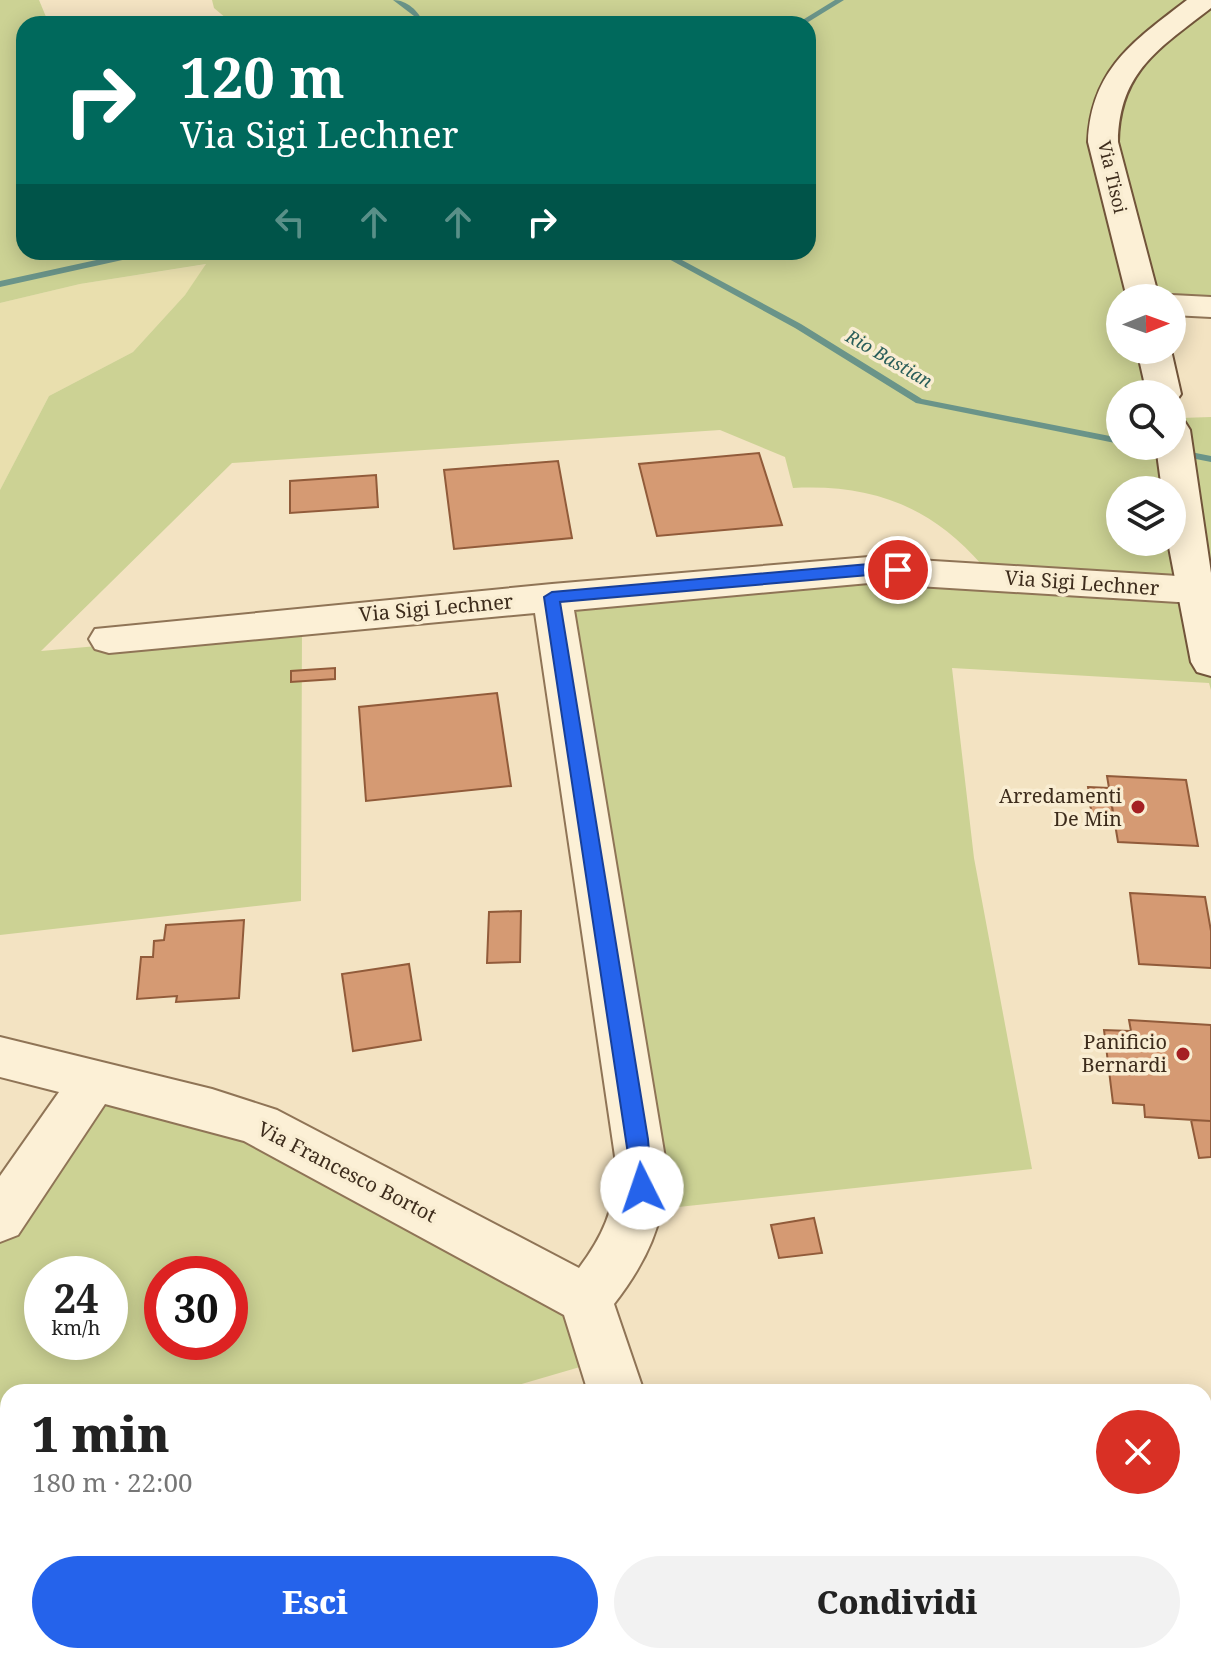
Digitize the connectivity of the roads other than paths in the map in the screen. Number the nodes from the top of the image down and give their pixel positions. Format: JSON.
{"nodes":[{"id":1,"x":1204,"y":0,"type":"edge"},
{"id":2,"x":1139,"y":284,"type":"edge"},
{"id":3,"x":1186,"y":306,"type":"edge"},
{"id":4,"x":1211,"y":307,"type":"edge"},
{"id":5,"x":1176,"y":460,"type":"edge"},
{"id":6,"x":1194,"y":590,"type":"junction"},
{"id":7,"x":552,"y":597,"type":"junction"},
{"id":8,"x":109,"y":639,"type":"dead end"},
{"id":9,"x":1211,"y":662,"type":"edge"},
{"id":10,"x":0,"y":1057,"type":"edge"},
{"id":11,"x":93,"y":1082,"type":"junction"},
{"id":12,"x":0,"y":1219,"type":"edge"},
{"id":13,"x":586,"y":1299,"type":"junction"},
{"id":14,"x":613,"y":1384,"type":"edge"}],
"edges":[{"from":1,"to":2,"type":"street","name":"Via Tisoi"},
{"from":3,"to":4,"type":"street"},
{"from":5,"to":6,"type":"street"},
{"from":6,"to":7,"type":"street","name":"Via Sigi Lechner"},
{"from":6,"to":9,"type":"street"},
{"from":7,"to":8,"type":"street","name":"Via Sigi Lechner"},
{"from":7,"to":13,"type":"street"},
{"from":10,"to":11,"type":"street","name":"Via Francesco Bortot"},
{"from":11,"to":12,"type":"street"},
{"from":11,"to":13,"type":"street","name":"Via Francesco Bortot"},
{"from":13,"to":14,"type":"street"}]}
